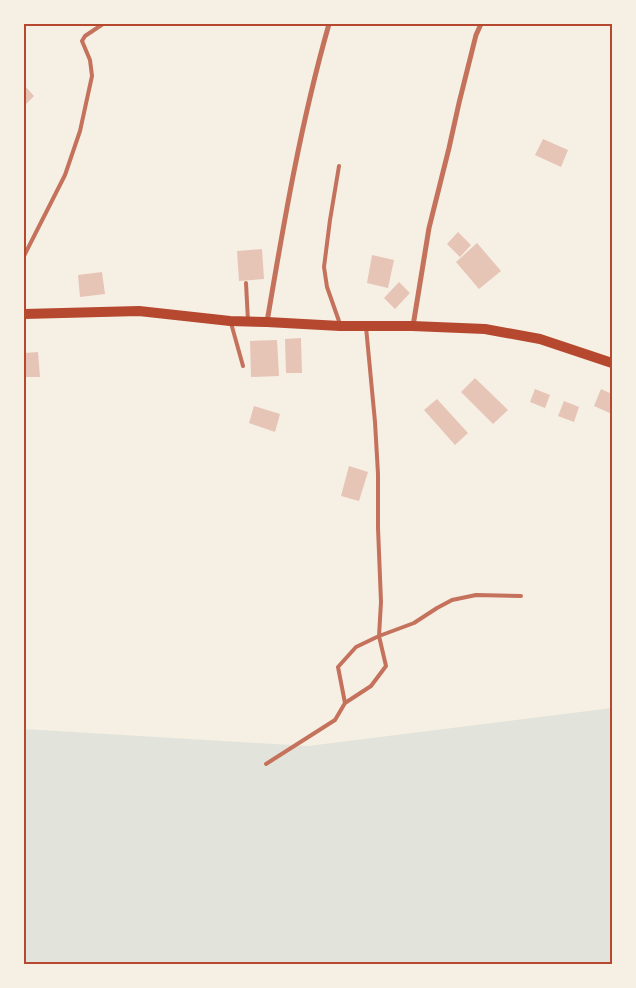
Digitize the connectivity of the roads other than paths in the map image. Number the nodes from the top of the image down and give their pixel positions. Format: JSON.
{"nodes":[{"id":1,"x":103,"y":24,"type":"edge"},
{"id":2,"x":329,"y":24,"type":"edge"},
{"id":3,"x":481,"y":24,"type":"edge"},
{"id":4,"x":339,"y":166,"type":"dead end"},
{"id":5,"x":24,"y":256,"type":"edge"},
{"id":6,"x":246,"y":283,"type":"dead end"},
{"id":7,"x":24,"y":314,"type":"edge"},
{"id":8,"x":230,"y":321,"type":"junction"},
{"id":9,"x":248,"y":321,"type":"junction"},
{"id":10,"x":267,"y":322,"type":"junction"},
{"id":11,"x":340,"y":326,"type":"junction"},
{"id":12,"x":412,"y":326,"type":"junction"},
{"id":13,"x":366,"y":327,"type":"junction"},
{"id":14,"x":612,"y":363,"type":"edge"},
{"id":15,"x":243,"y":366,"type":"dead end"},
{"id":16,"x":521,"y":596,"type":"dead end"},
{"id":17,"x":379,"y":636,"type":"junction"},
{"id":18,"x":346,"y":703,"type":"junction"},
{"id":19,"x":266,"y":764,"type":"dead end"}],
"edges":[{"from":1,"to":5,"type":"lane"},
{"from":2,"to":10,"type":"street"},
{"from":3,"to":12,"type":"street"},
{"from":4,"to":11,"type":"lane"},
{"from":6,"to":9,"type":"lane"},
{"from":7,"to":8,"type":"main road"},
{"from":8,"to":9,"type":"main road"},
{"from":8,"to":15,"type":"lane"},
{"from":9,"to":10,"type":"main road"},
{"from":10,"to":11,"type":"main road"},
{"from":11,"to":13,"type":"main road"},
{"from":12,"to":13,"type":"main road"},
{"from":12,"to":14,"type":"main road"},
{"from":13,"to":17,"type":"lane"},
{"from":16,"to":17,"type":"lane"},
{"from":17,"to":18,"type":"lane"},
{"from":17,"to":18,"type":"lane"},
{"from":18,"to":19,"type":"lane"}]}
